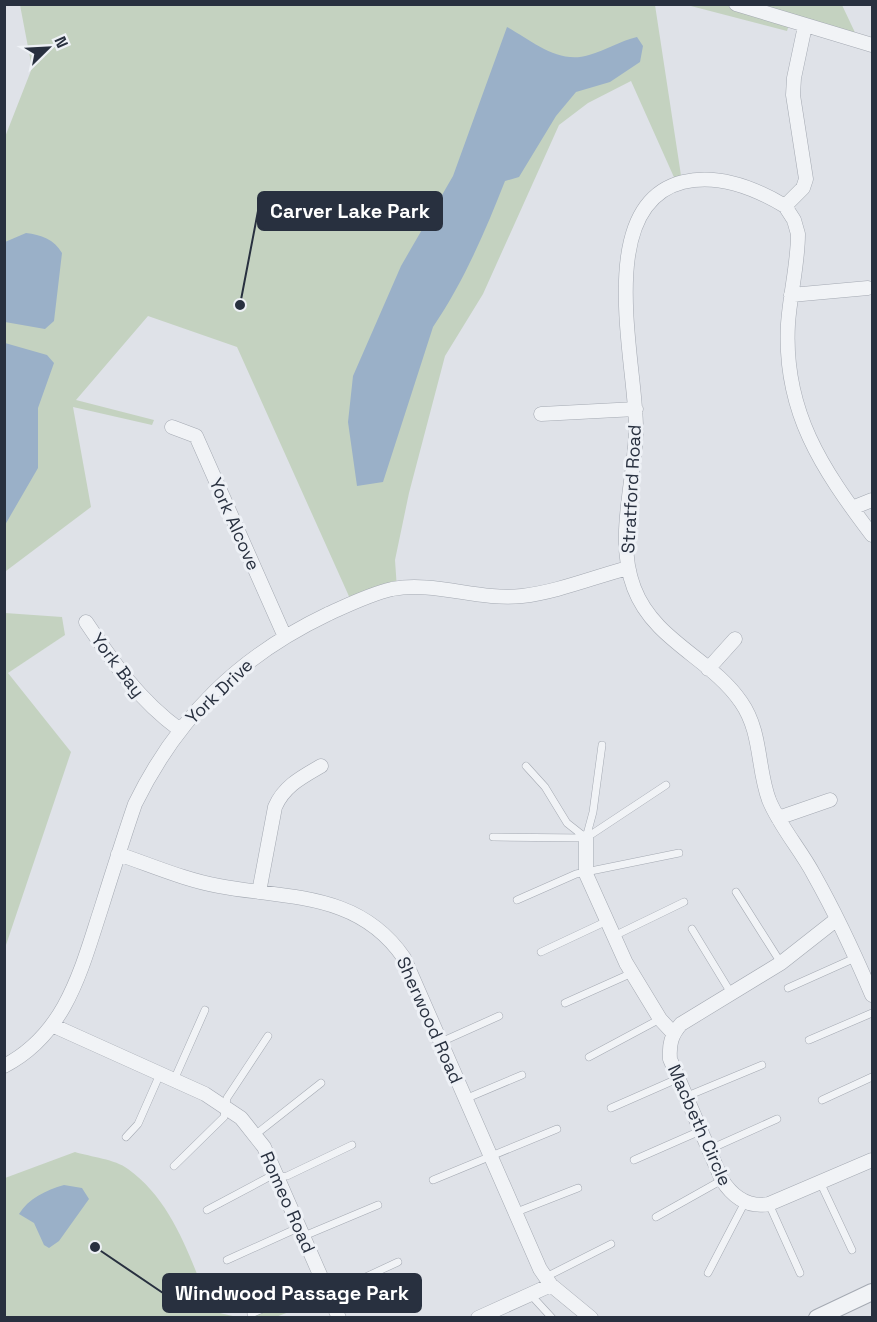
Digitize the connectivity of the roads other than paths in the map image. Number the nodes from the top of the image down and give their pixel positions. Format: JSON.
{"nodes":[{"id":1,"x":735,"y":4,"type":"edge"},
{"id":2,"x":805,"y":26,"type":"junction"},
{"id":3,"x":873,"y":45,"type":"edge"},
{"id":4,"x":785,"y":206,"type":"junction"},
{"id":5,"x":868,"y":288,"type":"dead end"},
{"id":6,"x":791,"y":295,"type":"junction"},
{"id":7,"x":636,"y":409,"type":"junction"},
{"id":8,"x":541,"y":414,"type":"dead end"},
{"id":9,"x":172,"y":427,"type":"dead end"},
{"id":10,"x":873,"y":500,"type":"edge"},
{"id":11,"x":852,"y":508,"type":"junction"},
{"id":12,"x":873,"y":535,"type":"edge"},
{"id":13,"x":628,"y":568,"type":"junction"},
{"id":14,"x":86,"y":622,"type":"dead end"},
{"id":15,"x":285,"y":637,"type":"junction"},
{"id":16,"x":735,"y":639,"type":"dead end"},
{"id":17,"x":708,"y":669,"type":"junction"},
{"id":18,"x":180,"y":730,"type":"junction"},
{"id":19,"x":602,"y":745,"type":"dead end"},
{"id":20,"x":321,"y":766,"type":"dead end"},
{"id":21,"x":526,"y":766,"type":"dead end"},
{"id":22,"x":666,"y":785,"type":"dead end"},
{"id":23,"x":830,"y":800,"type":"dead end"},
{"id":24,"x":778,"y":818,"type":"junction"},
{"id":25,"x":493,"y":837,"type":"dead end"},
{"id":26,"x":586,"y":838,"type":"junction"},
{"id":27,"x":679,"y":853,"type":"dead end"},
{"id":28,"x":118,"y":854,"type":"junction"},
{"id":29,"x":586,"y":874,"type":"junction"},
{"id":30,"x":260,"y":892,"type":"junction"},
{"id":31,"x":736,"y":892,"type":"dead end"},
{"id":32,"x":517,"y":900,"type":"dead end"},
{"id":33,"x":684,"y":902,"type":"dead end"},
{"id":34,"x":837,"y":919,"type":"junction"},
{"id":35,"x":608,"y":921,"type":"junction"},
{"id":36,"x":692,"y":929,"type":"dead end"},
{"id":37,"x":614,"y":936,"type":"junction"},
{"id":38,"x":541,"y":952,"type":"dead end"},
{"id":39,"x":855,"y":958,"type":"junction"},
{"id":40,"x":781,"y":963,"type":"junction"},
{"id":41,"x":632,"y":973,"type":"junction"},
{"id":42,"x":788,"y":988,"type":"dead end"},
{"id":43,"x":872,"y":991,"type":"edge"},
{"id":44,"x":730,"y":993,"type":"junction"},
{"id":45,"x":565,"y":1004,"type":"dead end"},
{"id":46,"x":205,"y":1010,"type":"dead end"},
{"id":47,"x":873,"y":1013,"type":"edge"},
{"id":48,"x":499,"y":1016,"type":"dead end"},
{"id":49,"x":660,"y":1019,"type":"junction"},
{"id":50,"x":54,"y":1026,"type":"junction"},
{"id":51,"x":673,"y":1033,"type":"junction"},
{"id":52,"x":268,"y":1036,"type":"dead end"},
{"id":53,"x":809,"y":1040,"type":"dead end"},
{"id":54,"x":440,"y":1042,"type":"junction"},
{"id":55,"x":589,"y":1057,"type":"dead end"},
{"id":56,"x":762,"y":1065,"type":"dead end"},
{"id":57,"x":4,"y":1066,"type":"edge"},
{"id":58,"x":160,"y":1074,"type":"junction"},
{"id":59,"x":522,"y":1075,"type":"dead end"},
{"id":60,"x":873,"y":1077,"type":"edge"},
{"id":61,"x":677,"y":1079,"type":"junction"},
{"id":62,"x":174,"y":1080,"type":"junction"},
{"id":63,"x":321,"y":1083,"type":"dead end"},
{"id":64,"x":685,"y":1097,"type":"junction"},
{"id":65,"x":465,"y":1099,"type":"junction"},
{"id":66,"x":822,"y":1100,"type":"dead end"},
{"id":67,"x":225,"y":1106,"type":"junction"},
{"id":68,"x":611,"y":1108,"type":"dead end"},
{"id":69,"x":777,"y":1119,"type":"dead end"},
{"id":70,"x":557,"y":1128,"type":"dead end"},
{"id":71,"x":700,"y":1131,"type":"junction"},
{"id":72,"x":255,"y":1135,"type":"junction"},
{"id":73,"x":126,"y":1137,"type":"dead end"},
{"id":74,"x":352,"y":1145,"type":"dead end"},
{"id":75,"x":708,"y":1150,"type":"junction"},
{"id":76,"x":490,"y":1156,"type":"junction"},
{"id":77,"x":634,"y":1160,"type":"dead end"},
{"id":78,"x":872,"y":1161,"type":"edge"},
{"id":79,"x":174,"y":1166,"type":"dead end"},
{"id":80,"x":278,"y":1176,"type":"junction"},
{"id":81,"x":433,"y":1180,"type":"dead end"},
{"id":82,"x":722,"y":1180,"type":"junction"},
{"id":83,"x":820,"y":1182,"type":"junction"},
{"id":84,"x":578,"y":1188,"type":"dead end"},
{"id":85,"x":745,"y":1202,"type":"junction"},
{"id":86,"x":769,"y":1204,"type":"junction"},
{"id":87,"x":378,"y":1205,"type":"dead end"},
{"id":88,"x":207,"y":1210,"type":"dead end"},
{"id":89,"x":514,"y":1213,"type":"junction"},
{"id":90,"x":656,"y":1217,"type":"dead end"},
{"id":91,"x":302,"y":1232,"type":"junction"},
{"id":92,"x":611,"y":1245,"type":"dead end"},
{"id":93,"x":852,"y":1250,"type":"dead end"},
{"id":94,"x":227,"y":1260,"type":"dead end"},
{"id":95,"x":398,"y":1262,"type":"dead end"},
{"id":96,"x":708,"y":1273,"type":"dead end"},
{"id":97,"x":800,"y":1273,"type":"dead end"},
{"id":98,"x":548,"y":1281,"type":"junction"},
{"id":99,"x":327,"y":1288,"type":"junction"},
{"id":100,"x":873,"y":1292,"type":"edge"},
{"id":101,"x":531,"y":1294,"type":"junction"},
{"id":102,"x":500,"y":1313,"type":"edge"},
{"id":103,"x":250,"y":1314,"type":"dead end"},
{"id":104,"x":339,"y":1317,"type":"edge"},
{"id":105,"x":478,"y":1317,"type":"edge"},
{"id":106,"x":552,"y":1317,"type":"edge"},
{"id":107,"x":591,"y":1317,"type":"edge"},
{"id":108,"x":817,"y":1317,"type":"edge"}],
"edges":[{"from":1,"to":2,"type":"street"},
{"from":2,"to":3,"type":"street"},
{"from":2,"to":4,"type":"street"},
{"from":4,"to":6,"type":"street"},
{"from":4,"to":7,"type":"street","name":"Stratford Road"},
{"from":5,"to":6,"type":"street"},
{"from":6,"to":11,"type":"street"},
{"from":7,"to":8,"type":"street"},
{"from":7,"to":13,"type":"street","name":"Stratford Road"},
{"from":9,"to":15,"type":"street","name":"York Alcove"},
{"from":10,"to":11,"type":"street"},
{"from":11,"to":12,"type":"street"},
{"from":13,"to":15,"type":"street","name":"York Drive"},
{"from":13,"to":17,"type":"street","name":"Stratford Road"},
{"from":14,"to":18,"type":"street","name":"York Bay"},
{"from":15,"to":18,"type":"street","name":"York Drive"},
{"from":16,"to":17,"type":"street"},
{"from":17,"to":24,"type":"street","name":"Stratford Road"},
{"from":18,"to":28,"type":"street","name":"York Drive"},
{"from":19,"to":26,"type":"lane"},
{"from":20,"to":30,"type":"street"},
{"from":21,"to":26,"type":"lane"},
{"from":22,"to":26,"type":"lane"},
{"from":23,"to":24,"type":"street"},
{"from":24,"to":34,"type":"street","name":"Stratford Road"},
{"from":25,"to":26,"type":"lane"},
{"from":26,"to":29,"type":"street"},
{"from":27,"to":29,"type":"lane"},
{"from":28,"to":30,"type":"street","name":"Sherwood Road"},
{"from":28,"to":50,"type":"street","name":"York Drive"},
{"from":29,"to":32,"type":"lane"},
{"from":29,"to":35,"type":"street"},
{"from":30,"to":54,"type":"street","name":"Sherwood Road"},
{"from":31,"to":40,"type":"lane"},
{"from":33,"to":37,"type":"lane"},
{"from":34,"to":39,"type":"street","name":"Stratford Road"},
{"from":34,"to":40,"type":"street"},
{"from":35,"to":37,"type":"street"},
{"from":35,"to":38,"type":"lane"},
{"from":36,"to":44,"type":"lane"},
{"from":37,"to":41,"type":"street"},
{"from":39,"to":42,"type":"lane"},
{"from":39,"to":43,"type":"street","name":"Stratford Road"},
{"from":40,"to":44,"type":"street"},
{"from":41,"to":45,"type":"lane"},
{"from":41,"to":49,"type":"street"},
{"from":44,"to":51,"type":"street"},
{"from":46,"to":62,"type":"lane"},
{"from":47,"to":53,"type":"lane"},
{"from":48,"to":54,"type":"lane"},
{"from":49,"to":51,"type":"street"},
{"from":49,"to":55,"type":"lane"},
{"from":50,"to":57,"type":"street","name":"York Drive"},
{"from":50,"to":58,"type":"street","name":"Romeo Road"},
{"from":51,"to":61,"type":"street","name":"Macbeth Circle"},
{"from":52,"to":67,"type":"lane"},
{"from":54,"to":65,"type":"street","name":"Sherwood Road"},
{"from":56,"to":64,"type":"lane"},
{"from":58,"to":62,"type":"street","name":"Romeo Road"},
{"from":58,"to":73,"type":"lane"},
{"from":59,"to":65,"type":"lane"},
{"from":60,"to":66,"type":"lane"},
{"from":61,"to":64,"type":"street","name":"Macbeth Circle"},
{"from":61,"to":68,"type":"lane"},
{"from":62,"to":67,"type":"street","name":"Romeo Road"},
{"from":63,"to":72,"type":"lane"},
{"from":64,"to":71,"type":"street","name":"Macbeth Circle"},
{"from":65,"to":76,"type":"street","name":"Sherwood Road"},
{"from":67,"to":72,"type":"street","name":"Romeo Road"},
{"from":67,"to":79,"type":"lane"},
{"from":69,"to":75,"type":"lane"},
{"from":70,"to":76,"type":"lane"},
{"from":71,"to":75,"type":"street","name":"Macbeth Circle"},
{"from":71,"to":77,"type":"lane"},
{"from":72,"to":80,"type":"street","name":"Romeo Road"},
{"from":74,"to":80,"type":"lane"},
{"from":75,"to":82,"type":"street","name":"Macbeth Circle"},
{"from":76,"to":81,"type":"lane"},
{"from":76,"to":89,"type":"street","name":"Sherwood Road"},
{"from":78,"to":83,"type":"street","name":"Macbeth Circle"},
{"from":80,"to":88,"type":"lane"},
{"from":80,"to":91,"type":"street","name":"Romeo Road"},
{"from":82,"to":85,"type":"street","name":"Macbeth Circle"},
{"from":82,"to":90,"type":"lane"},
{"from":83,"to":86,"type":"street","name":"Macbeth Circle"},
{"from":83,"to":93,"type":"lane"},
{"from":84,"to":89,"type":"lane"},
{"from":85,"to":86,"type":"street","name":"Macbeth Circle"},
{"from":85,"to":96,"type":"lane"},
{"from":86,"to":97,"type":"lane"},
{"from":87,"to":91,"type":"lane"},
{"from":89,"to":98,"type":"street","name":"Sherwood Road"},
{"from":91,"to":94,"type":"lane"},
{"from":91,"to":99,"type":"street","name":"Romeo Road"},
{"from":92,"to":98,"type":"lane"},
{"from":95,"to":99,"type":"lane"},
{"from":98,"to":101,"type":"street"},
{"from":98,"to":107,"type":"street","name":"Sherwood Road"},
{"from":99,"to":103,"type":"lane"},
{"from":99,"to":104,"type":"street","name":"Romeo Road"},
{"from":100,"to":108,"type":"street"},
{"from":101,"to":102,"type":"street"},
{"from":101,"to":106,"type":"lane"},
{"from":102,"to":105,"type":"street"}]}
